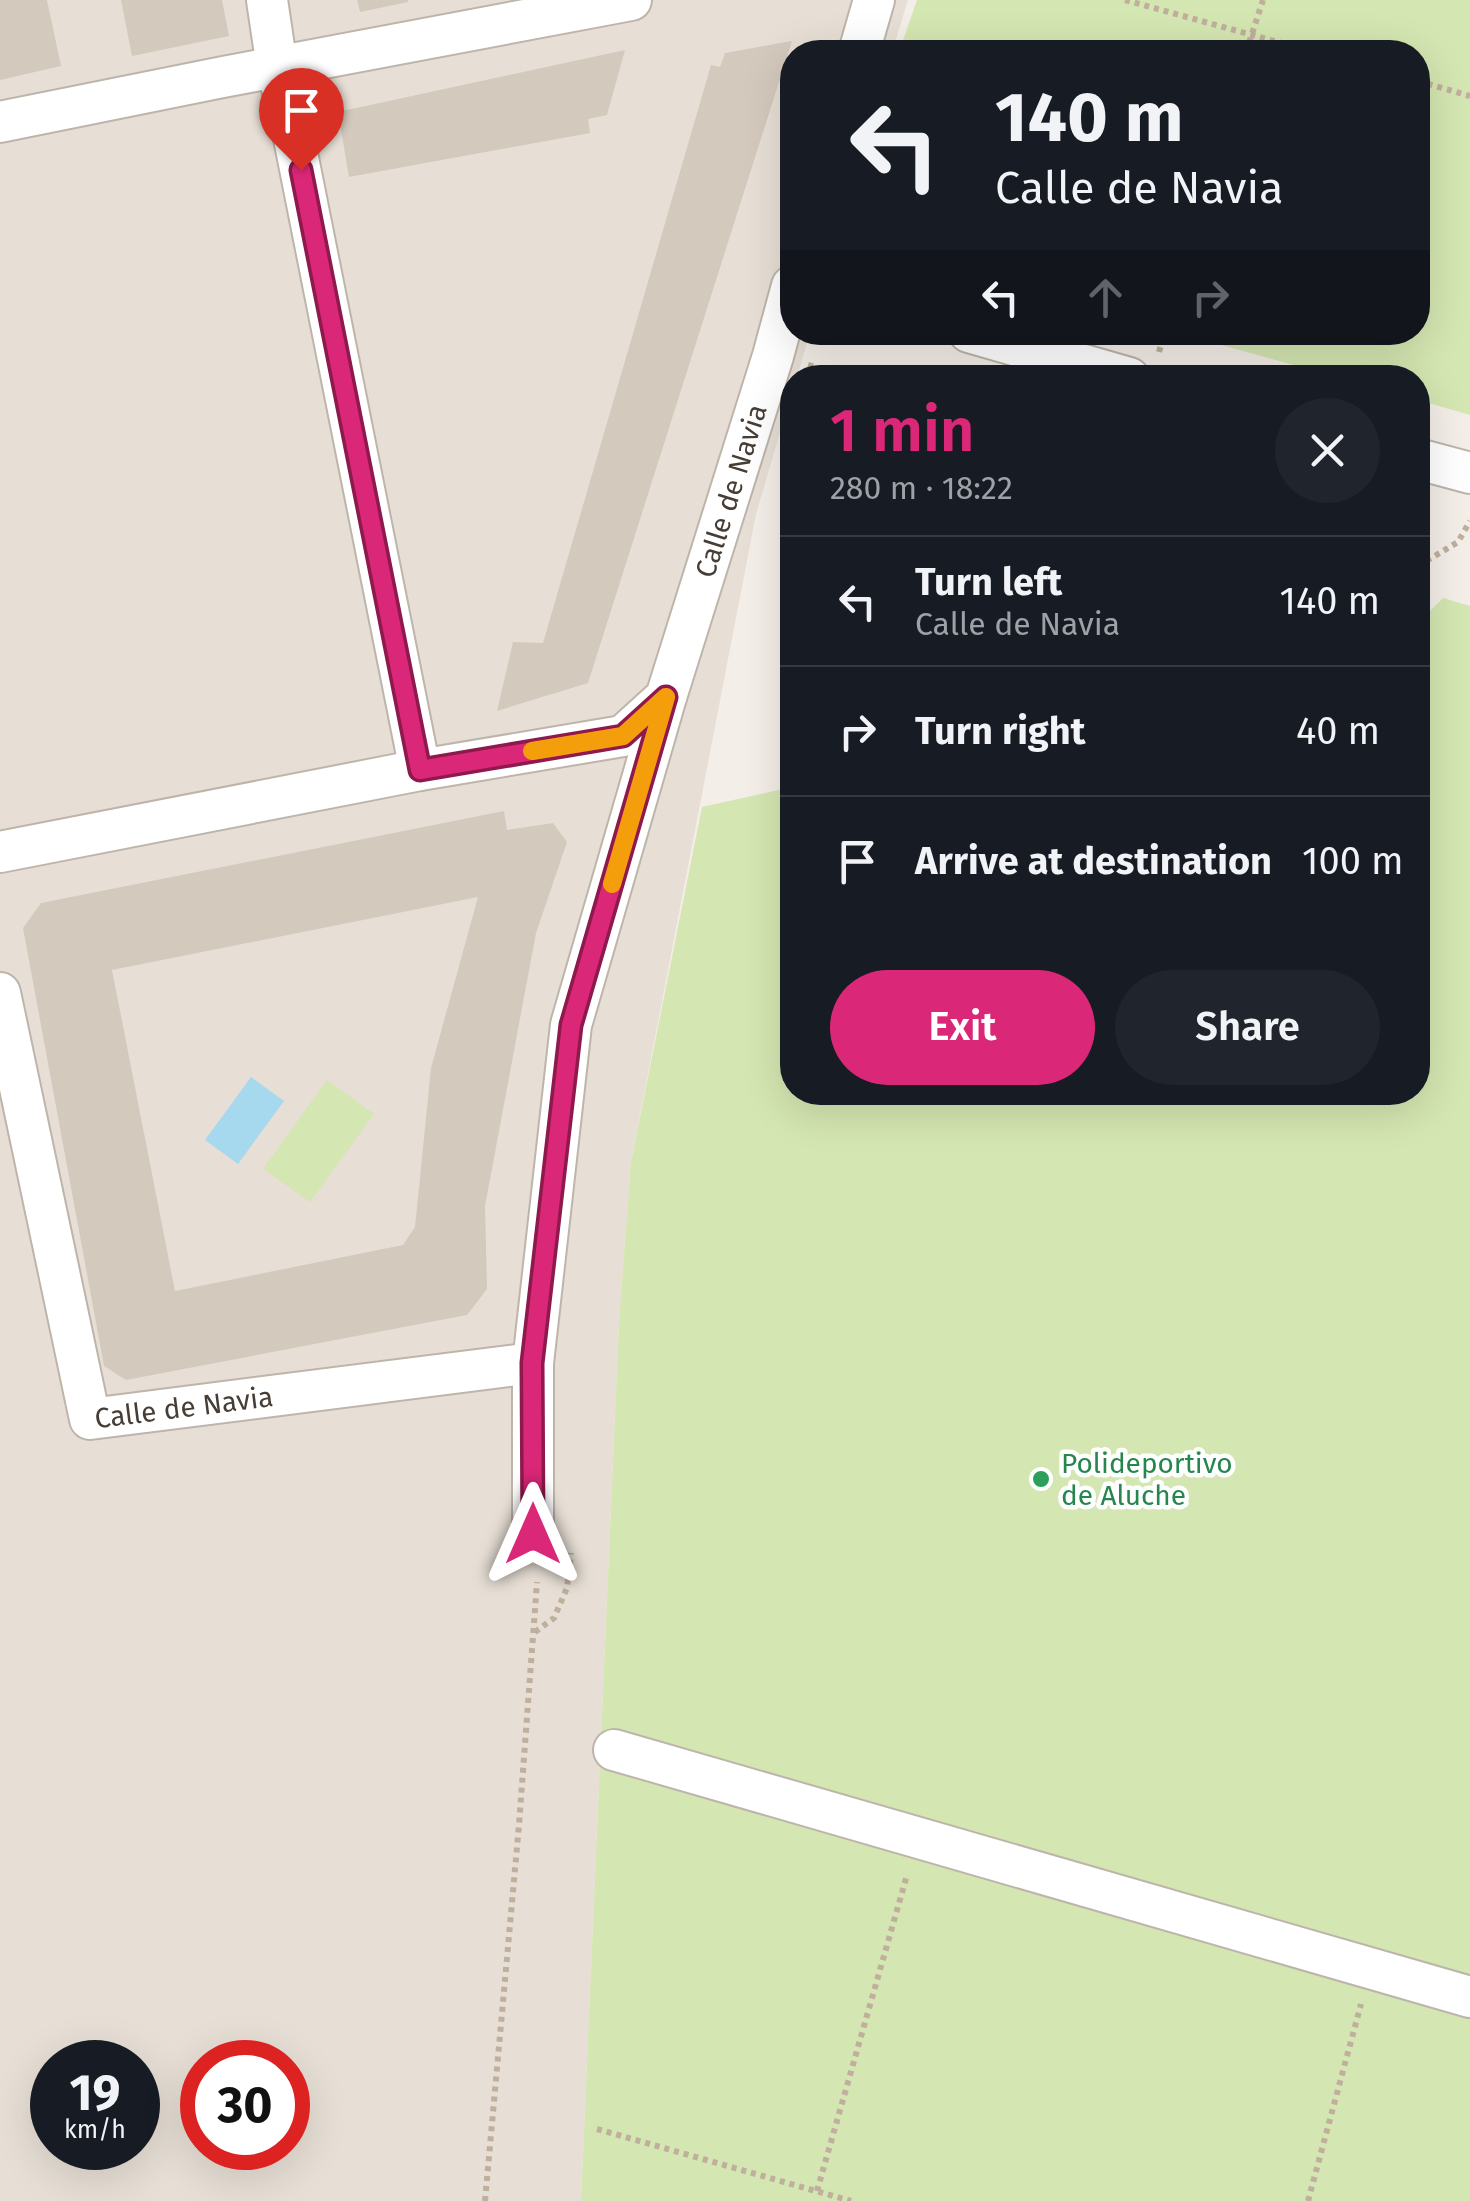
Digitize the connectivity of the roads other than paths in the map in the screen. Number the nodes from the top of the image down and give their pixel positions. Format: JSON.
{"nodes":[{"id":1,"x":267,"y":0,"type":"edge"},
{"id":2,"x":630,"y":0,"type":"edge"},
{"id":3,"x":874,"y":0,"type":"edge"},
{"id":4,"x":862,"y":40,"type":"edge"},
{"id":5,"x":277,"y":67,"type":"junction"},
{"id":6,"x":0,"y":122,"type":"edge"},
{"id":7,"x":780,"y":330,"type":"edge"},
{"id":8,"x":1014,"y":345,"type":"edge"},
{"id":9,"x":1084,"y":365,"type":"edge"},
{"id":10,"x":1430,"y":461,"type":"edge"},
{"id":11,"x":1470,"y":473,"type":"edge"},
{"id":12,"x":666,"y":697,"type":"junction"},
{"id":13,"x":420,"y":770,"type":"junction"},
{"id":14,"x":0,"y":852,"type":"edge"},
{"id":15,"x":0,"y":993,"type":"edge"},
{"id":16,"x":532,"y":1363,"type":"junction"},
{"id":17,"x":533,"y":1534,"type":"dead end"},
{"id":18,"x":614,"y":1750,"type":"dead end"},
{"id":19,"x":1470,"y":1997,"type":"edge"}],
"edges":[{"from":1,"to":5,"type":"street"},
{"from":2,"to":5,"type":"street"},
{"from":3,"to":4,"type":"street"},
{"from":5,"to":6,"type":"street"},
{"from":5,"to":13,"type":"street"},
{"from":7,"to":12,"type":"street","name":"Calle de Navia"},
{"from":8,"to":9,"type":"street"},
{"from":10,"to":11,"type":"street"},
{"from":12,"to":13,"type":"street"},
{"from":12,"to":16,"type":"street","name":"Calle de Navia"},
{"from":13,"to":14,"type":"street"},
{"from":15,"to":16,"type":"street","name":"Calle de Navia"},
{"from":16,"to":17,"type":"street","name":"Calle de Navia"},
{"from":18,"to":19,"type":"street"}]}
